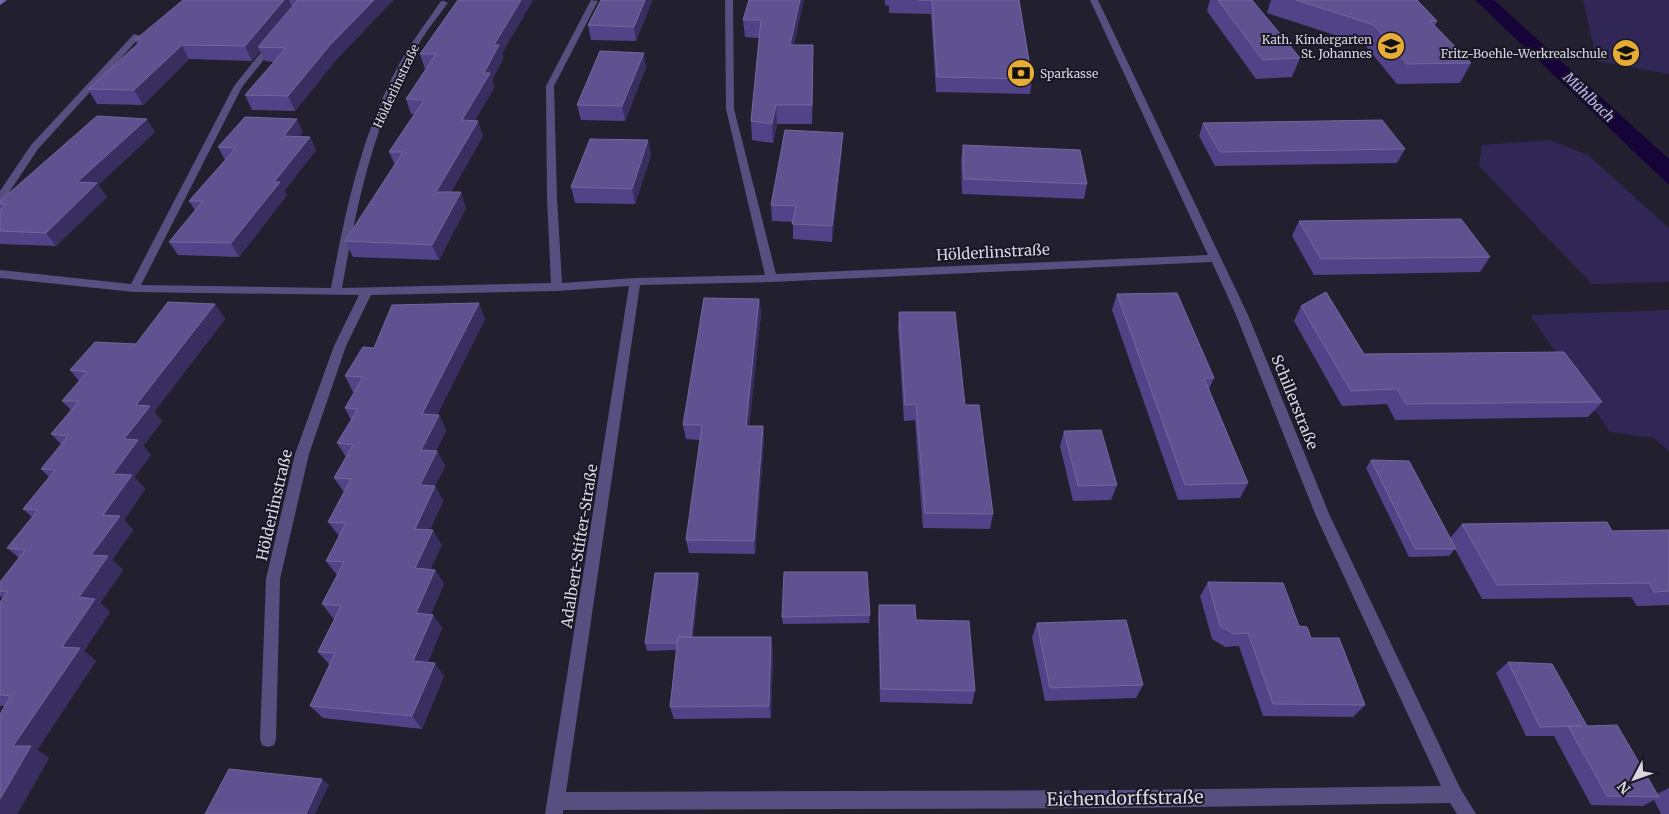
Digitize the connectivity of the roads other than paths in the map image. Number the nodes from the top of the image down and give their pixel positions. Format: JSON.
{"nodes":[{"id":1,"x":4,"y":0,"type":"edge"},
{"id":2,"x":729,"y":0,"type":"edge"},
{"id":3,"x":1094,"y":0,"type":"edge"},
{"id":4,"x":594,"y":1,"type":"edge"},
{"id":5,"x":0,"y":3,"type":"edge"},
{"id":6,"x":444,"y":3,"type":"dead end"},
{"id":7,"x":280,"y":35,"type":"edge"},
{"id":8,"x":137,"y":36,"type":"edge"},
{"id":9,"x":0,"y":198,"type":"edge"},
{"id":10,"x":1216,"y":258,"type":"junction"},
{"id":11,"x":0,"y":274,"type":"edge"},
{"id":12,"x":771,"y":278,"type":"junction"},
{"id":13,"x":635,"y":282,"type":"junction"},
{"id":14,"x":557,"y":287,"type":"junction"},
{"id":15,"x":134,"y":288,"type":"junction"},
{"id":16,"x":367,"y":291,"type":"junction"},
{"id":17,"x":336,"y":292,"type":"junction"},
{"id":18,"x":268,"y":739,"type":"dead end"},
{"id":19,"x":1454,"y":794,"type":"junction"},
{"id":20,"x":555,"y":807,"type":"edge"},
{"id":21,"x":1467,"y":814,"type":"edge"}],
"edges":[{"from":1,"to":5,"type":"main road"},
{"from":2,"to":12,"type":"street"},
{"from":3,"to":10,"type":"street","name":"Schillerstraße"},
{"from":4,"to":14,"type":"street"},
{"from":6,"to":17,"type":"street","name":"Hölderlinstraße"},
{"from":7,"to":15,"type":"street"},
{"from":8,"to":9,"type":"street"},
{"from":10,"to":12,"type":"street","name":"Hölderlinstraße"},
{"from":10,"to":19,"type":"street","name":"Schillerstraße"},
{"from":11,"to":15,"type":"street","name":"Hölderlinstraße"},
{"from":12,"to":13,"type":"street","name":"Hölderlinstraße"},
{"from":13,"to":14,"type":"street","name":"Hölderlinstraße"},
{"from":13,"to":20,"type":"street","name":"Adalbert-Stifter-Straße"},
{"from":14,"to":16,"type":"street","name":"Hölderlinstraße"},
{"from":15,"to":17,"type":"street","name":"Hölderlinstraße"},
{"from":16,"to":17,"type":"street","name":"Hölderlinstraße"},
{"from":16,"to":18,"type":"street","name":"Hölderlinstraße"},
{"from":19,"to":20,"type":"street","name":"Eichendorffstraße"},
{"from":19,"to":21,"type":"street","name":"Schillerstraße"}]}
